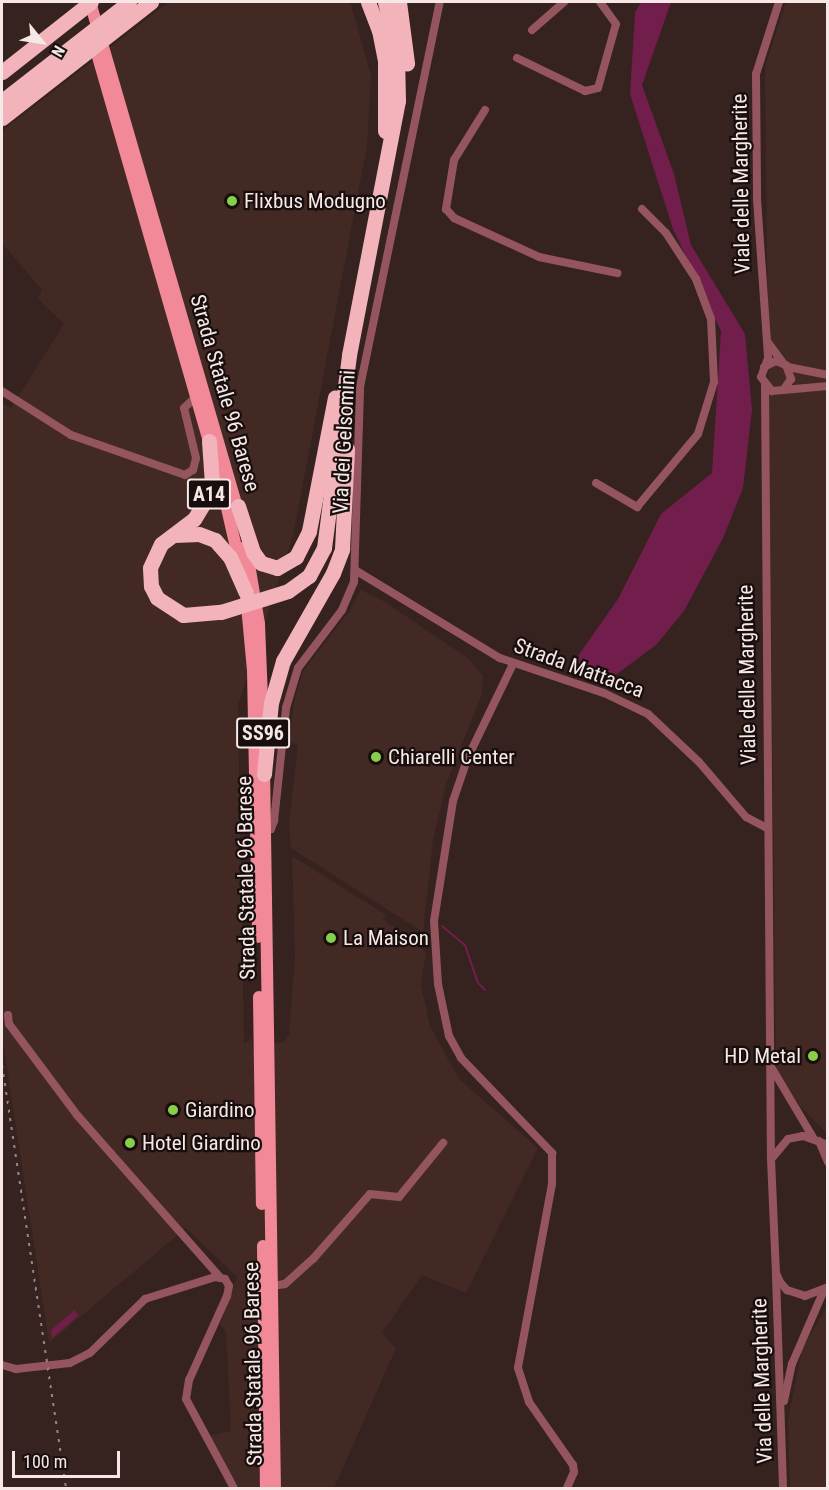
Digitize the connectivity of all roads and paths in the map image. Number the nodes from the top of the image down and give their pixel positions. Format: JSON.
{"nodes":[{"id":1,"x":91,"y":2,"type":"edge"},
{"id":2,"x":129,"y":2,"type":"edge"},
{"id":3,"x":152,"y":2,"type":"edge"},
{"id":4,"x":159,"y":2,"type":"edge"},
{"id":5,"x":368,"y":2,"type":"edge"},
{"id":6,"x":385,"y":2,"type":"edge"},
{"id":7,"x":399,"y":2,"type":"edge"},
{"id":8,"x":440,"y":2,"type":"edge"},
{"id":9,"x":564,"y":2,"type":"edge"},
{"id":10,"x":600,"y":2,"type":"edge"},
{"id":11,"x":778,"y":2,"type":"edge"},
{"id":12,"x":113,"y":17,"type":"edge"},
{"id":13,"x":80,"y":25,"type":"edge"},
{"id":14,"x":532,"y":30,"type":"dead end"},
{"id":15,"x":517,"y":58,"type":"dead end"},
{"id":16,"x":4,"y":70,"type":"edge"},
{"id":17,"x":2,"y":89,"type":"edge"},
{"id":18,"x":2,"y":101,"type":"edge"},
{"id":19,"x":485,"y":110,"type":"dead end"},
{"id":20,"x":2,"y":118,"type":"edge"},
{"id":21,"x":396,"y":119,"type":"junction"},
{"id":22,"x":385,"y":175,"type":"junction"},
{"id":23,"x":642,"y":209,"type":"dead end"},
{"id":24,"x":617,"y":273,"type":"dead end"},
{"id":25,"x":766,"y":341,"type":"junction"},
{"id":26,"x":349,"y":354,"type":"junction"},
{"id":27,"x":786,"y":365,"type":"junction"},
{"id":28,"x":764,"y":368,"type":"junction"},
{"id":29,"x":828,"y":375,"type":"edge"},
{"id":30,"x":345,"y":380,"type":"junction"},
{"id":31,"x":765,"y":386,"type":"junction"},
{"id":32,"x":828,"y":386,"type":"edge"},
{"id":33,"x":782,"y":390,"type":"junction"},
{"id":34,"x":2,"y":391,"type":"edge"},
{"id":35,"x":196,"y":397,"type":"junction"},
{"id":36,"x":766,"y":423,"type":"junction"},
{"id":37,"x":209,"y":441,"type":"junction"},
{"id":38,"x":596,"y":483,"type":"dead end"},
{"id":39,"x":237,"y":506,"type":"junction"},
{"id":40,"x":174,"y":535,"type":"junction"},
{"id":41,"x":356,"y":570,"type":"junction"},
{"id":42,"x":246,"y":593,"type":"junction"},
{"id":43,"x":513,"y":664,"type":"junction"},
{"id":44,"x":264,"y":774,"type":"junction"},
{"id":45,"x":767,"y":828,"type":"junction"},
{"id":46,"x":265,"y":829,"type":"junction"},
{"id":47,"x":768,"y":963,"type":"joint"},
{"id":48,"x":8,"y":1015,"type":"dead end"},
{"id":49,"x":769,"y":1062,"type":"junction"},
{"id":50,"x":820,"y":1142,"type":"edge"},
{"id":51,"x":443,"y":1143,"type":"dead end"},
{"id":52,"x":771,"y":1159,"type":"junction"},
{"id":53,"x":828,"y":1162,"type":"edge"},
{"id":54,"x":776,"y":1273,"type":"junction"},
{"id":55,"x":220,"y":1277,"type":"junction"},
{"id":56,"x":272,"y":1286,"type":"junction"},
{"id":57,"x":826,"y":1286,"type":"edge"},
{"id":58,"x":2,"y":1365,"type":"edge"},
{"id":59,"x":781,"y":1422,"type":"junction"},
{"id":60,"x":234,"y":1488,"type":"edge"},
{"id":61,"x":266,"y":1488,"type":"edge"},
{"id":62,"x":275,"y":1488,"type":"edge"},
{"id":63,"x":567,"y":1488,"type":"edge"},
{"id":64,"x":783,"y":1488,"type":"edge"}],
"edges":[{"from":1,"to":13,"type":"highway"},
{"from":1,"to":39,"type":"main road","name":"Strada Statale 96 Barese","number":"SS96"},
{"from":2,"to":12,"type":"highway"},
{"from":3,"to":12,"type":"highway"},
{"from":4,"to":12,"type":"highway"},
{"from":5,"to":22,"type":"highway"},
{"from":6,"to":21,"type":"highway"},
{"from":7,"to":21,"type":"highway"},
{"from":8,"to":41,"type":"street","name":"Via dei Gelsomini"},
{"from":9,"to":14,"type":"street"},
{"from":10,"to":15,"type":"street"},
{"from":11,"to":25,"type":"street","name":"Viale delle Margherite"},
{"from":12,"to":13,"type":"highway"},
{"from":12,"to":13,"type":"highway"},
{"from":13,"to":16,"type":"highway"},
{"from":13,"to":17,"type":"highway"},
{"from":13,"to":18,"type":"highway"},
{"from":13,"to":20,"type":"highway"},
{"from":13,"to":35,"type":"main road","name":"Strada Statale 96 Barese","number":"SS96"},
{"from":19,"to":24,"type":"street"},
{"from":21,"to":22,"type":"highway"},
{"from":22,"to":26,"type":"highway"},
{"from":23,"to":38,"type":"street"},
{"from":25,"to":27,"type":"street"},
{"from":25,"to":28,"type":"street","name":"Viale delle Margherite"},
{"from":26,"to":30,"type":"highway"},
{"from":26,"to":39,"type":"highway"},
{"from":27,"to":28,"type":"street"},
{"from":27,"to":29,"type":"street"},
{"from":27,"to":33,"type":"street"},
{"from":28,"to":31,"type":"street"},
{"from":30,"to":40,"type":"highway"},
{"from":30,"to":44,"type":"highway"},
{"from":31,"to":33,"type":"street"},
{"from":31,"to":36,"type":"street","name":"Viale delle Margherite"},
{"from":32,"to":33,"type":"street"},
{"from":33,"to":36,"type":"street"},
{"from":34,"to":35,"type":"street"},
{"from":35,"to":37,"type":"main road","name":"Strada Statale 96 Barese","number":"SS96"},
{"from":36,"to":45,"type":"street","name":"Viale delle Margherite"},
{"from":37,"to":40,"type":"highway","number":"A14"},
{"from":37,"to":42,"type":"main road","name":"Strada Statale 96 Barese","number":"SS96"},
{"from":39,"to":44,"type":"main road","name":"Strada Statale 96 Barese","number":"SS96"},
{"from":40,"to":42,"type":"highway","number":"A14"},
{"from":41,"to":43,"type":"street","name":"Strada Mattacca"},
{"from":41,"to":46,"type":"street","name":"Via dei Gelsomini"},
{"from":42,"to":61,"type":"main road","name":"Strada Statale 96 Barese","number":"SS96"},
{"from":43,"to":45,"type":"street","name":"Strada Mattacca"},
{"from":43,"to":63,"type":"street"},
{"from":44,"to":46,"type":"main road","name":"Strada Statale 96 Barese","number":"SS96"},
{"from":45,"to":47,"type":"street","name":"Viale delle Margherite"},
{"from":46,"to":56,"type":"main road","name":"Strada Statale 96 Barese","number":"SS96"},
{"from":47,"to":49,"type":"street","name":"Via delle Margherite"},
{"from":48,"to":55,"type":"street"},
{"from":49,"to":50,"type":"street"},
{"from":49,"to":52,"type":"street","name":"Via delle Margherite"},
{"from":50,"to":52,"type":"street"},
{"from":50,"to":53,"type":"street"},
{"from":51,"to":56,"type":"street"},
{"from":52,"to":54,"type":"street","name":"Via delle Margherite"},
{"from":54,"to":57,"type":"street","name":"Via delle Margherite"},
{"from":54,"to":59,"type":"street","name":"Via delle Margherite"},
{"from":55,"to":58,"type":"street"},
{"from":55,"to":60,"type":"street"},
{"from":56,"to":62,"type":"main road","name":"Strada Statale 96 Barese","number":"SS96"},
{"from":57,"to":59,"type":"street"},
{"from":59,"to":64,"type":"street","name":"Via delle Margherite"}]}
